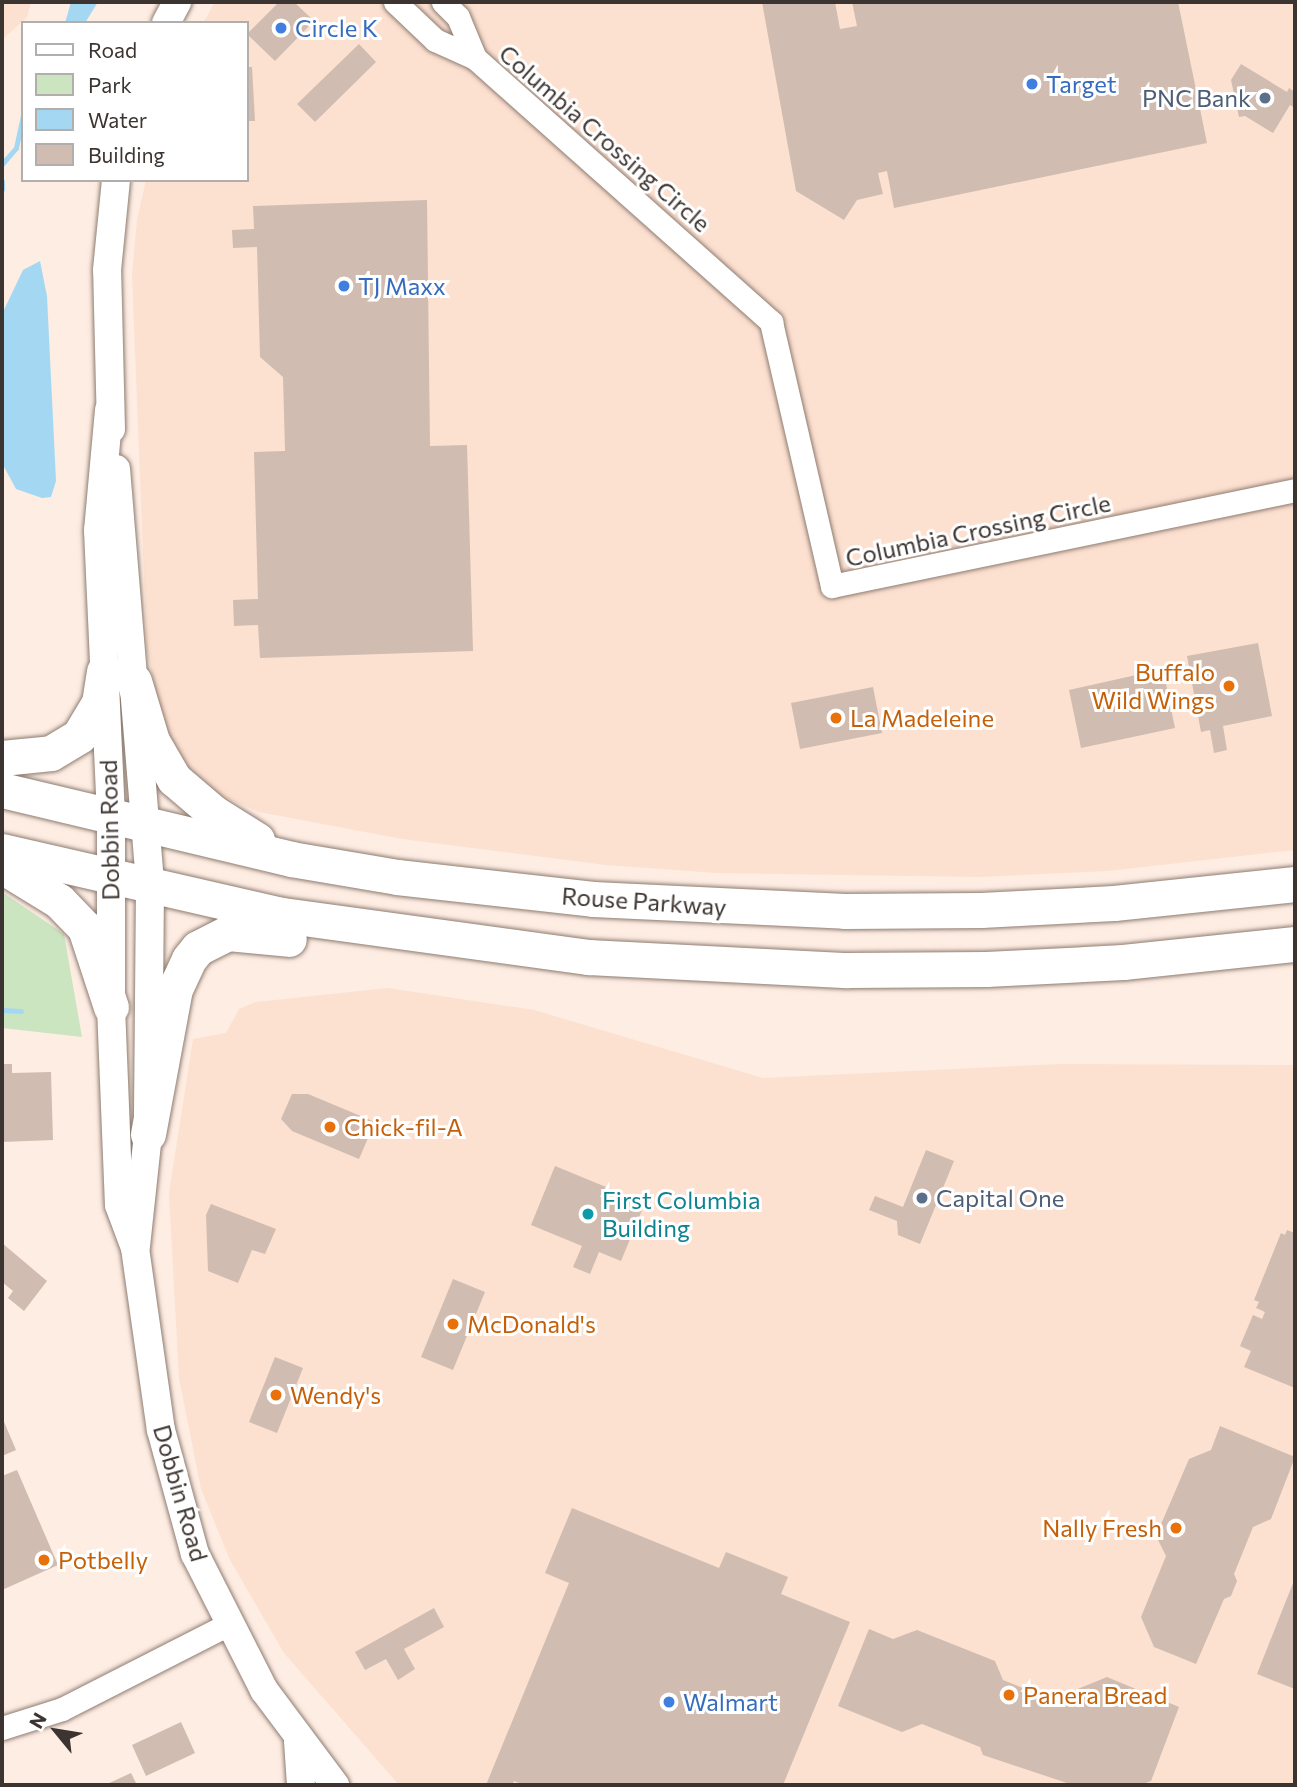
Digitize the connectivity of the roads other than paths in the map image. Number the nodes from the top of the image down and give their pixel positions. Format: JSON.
{"nodes":[{"id":1,"x":177,"y":2,"type":"edge"},
{"id":2,"x":395,"y":2,"type":"edge"},
{"id":3,"x":443,"y":2,"type":"edge"},
{"id":4,"x":167,"y":21,"type":"edge"},
{"id":5,"x":475,"y":58,"type":"junction"},
{"id":6,"x":116,"y":182,"type":"edge"},
{"id":7,"x":1295,"y":490,"type":"edge"},
{"id":8,"x":119,"y":676,"type":"junction"},
{"id":9,"x":2,"y":758,"type":"edge"},
{"id":10,"x":2,"y":790,"type":"edge"},
{"id":11,"x":111,"y":816,"type":"junction"},
{"id":12,"x":145,"y":824,"type":"junction"},
{"id":13,"x":2,"y":851,"type":"edge"},
{"id":14,"x":291,"y":859,"type":"junction"},
{"id":15,"x":2,"y":866,"type":"edge"},
{"id":16,"x":109,"y":876,"type":"junction"},
{"id":17,"x":1295,"y":884,"type":"edge"},
{"id":18,"x":150,"y":886,"type":"junction"},
{"id":19,"x":1295,"y":944,"type":"edge"},
{"id":20,"x":848,"y":970,"type":"junction"},
{"id":21,"x":111,"y":1007,"type":"junction"},
{"id":22,"x":148,"y":1134,"type":"junction"},
{"id":23,"x":135,"y":1248,"type":"junction"},
{"id":24,"x":227,"y":1625,"type":"junction"},
{"id":25,"x":2,"y":1728,"type":"edge"},
{"id":26,"x":298,"y":1741,"type":"junction"},
{"id":27,"x":301,"y":1785,"type":"edge"},
{"id":28,"x":335,"y":1785,"type":"edge"}],
"edges":[{"from":1,"to":4,"type":"street"},
{"from":2,"to":5,"type":"street","name":"Columbia Crossing Circle"},
{"from":3,"to":5,"type":"street","name":"Columbia Crossing Circle"},
{"from":5,"to":7,"type":"street","name":"Columbia Crossing Circle"},
{"from":6,"to":8,"type":"street","name":"Dobbin Road"},
{"from":8,"to":9,"type":"main road"},
{"from":8,"to":11,"type":"street","name":"Dobbin Road"},
{"from":8,"to":12,"type":"street","name":"Dobbin Road"},
{"from":8,"to":14,"type":"main road"},
{"from":10,"to":11,"type":"main road","name":"Rouse Parkway"},
{"from":11,"to":12,"type":"main road","name":"Rouse Parkway"},
{"from":11,"to":16,"type":"street","name":"Dobbin Road"},
{"from":12,"to":14,"type":"main road","name":"Rouse Parkway"},
{"from":12,"to":18,"type":"street","name":"Dobbin Road"},
{"from":13,"to":16,"type":"main road"},
{"from":14,"to":17,"type":"main road","name":"Rouse Parkway"},
{"from":15,"to":21,"type":"main road"},
{"from":16,"to":18,"type":"main road"},
{"from":16,"to":21,"type":"street","name":"Dobbin Road"},
{"from":18,"to":20,"type":"main road"},
{"from":18,"to":22,"type":"street","name":"Dobbin Road"},
{"from":19,"to":20,"type":"main road"},
{"from":20,"to":22,"type":"main road"},
{"from":21,"to":23,"type":"street","name":"Dobbin Road"},
{"from":22,"to":23,"type":"street","name":"Dobbin Road"},
{"from":23,"to":24,"type":"street","name":"Dobbin Road"},
{"from":24,"to":25,"type":"street"},
{"from":24,"to":26,"type":"street","name":"Dobbin Road"},
{"from":26,"to":27,"type":"street"},
{"from":26,"to":28,"type":"street","name":"Dobbin Road"}]}
